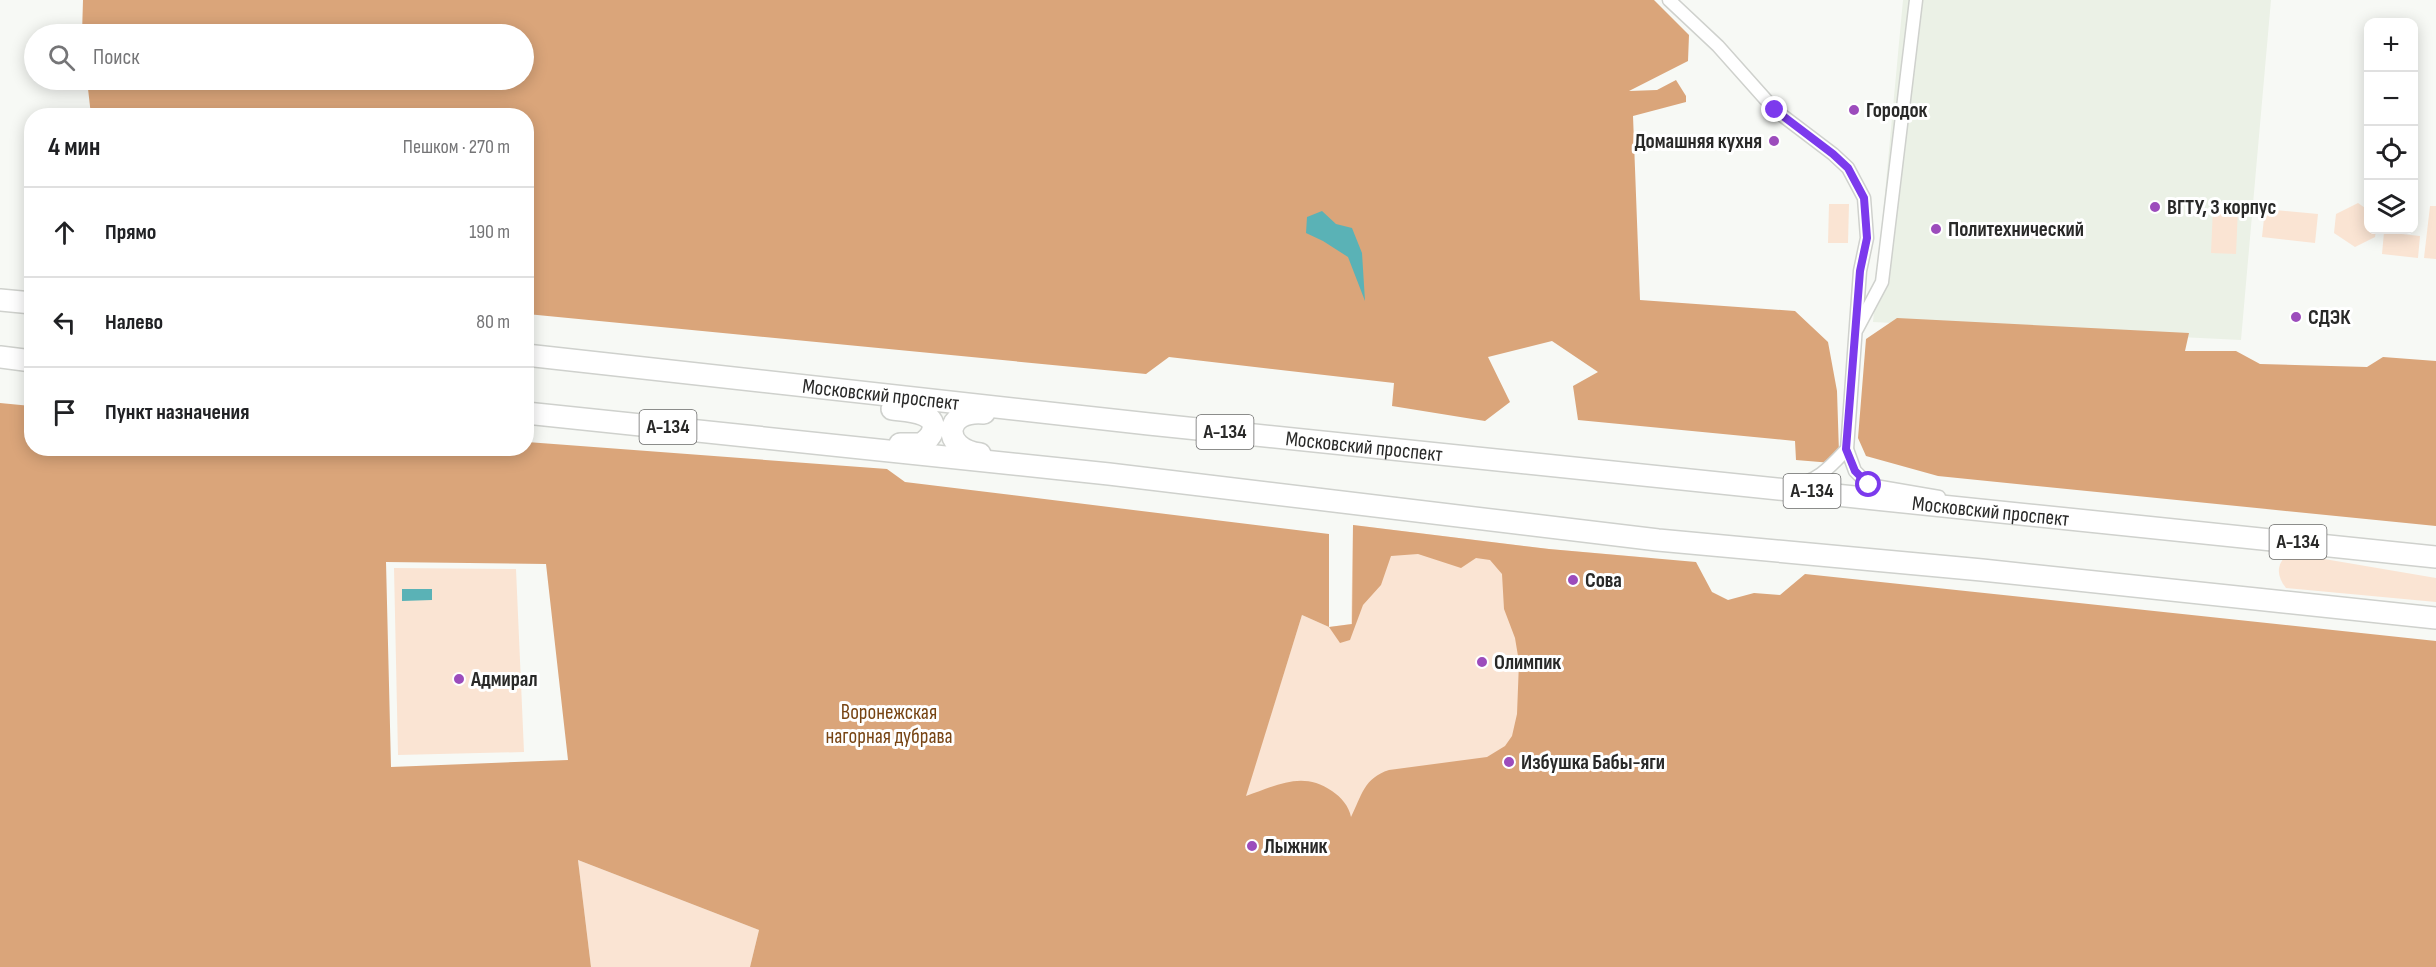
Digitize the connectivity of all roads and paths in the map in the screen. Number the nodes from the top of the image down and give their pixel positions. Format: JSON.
{"nodes":[{"id":1,"x":1669,"y":0,"type":"edge"},
{"id":2,"x":1916,"y":0,"type":"edge"},
{"id":3,"x":0,"y":300,"type":"edge"},
{"id":4,"x":24,"y":302,"type":"edge"},
{"id":5,"x":1855,"y":332,"type":"junction"},
{"id":6,"x":534,"y":356,"type":"edge"},
{"id":7,"x":0,"y":357,"type":"edge"},
{"id":8,"x":24,"y":360,"type":"edge"},
{"id":9,"x":705,"y":375,"type":"junction"},
{"id":10,"x":534,"y":414,"type":"edge"},
{"id":11,"x":1149,"y":424,"type":"junction"},
{"id":12,"x":810,"y":442,"type":"junction"},
{"id":13,"x":1846,"y":449,"type":"junction"},
{"id":14,"x":1109,"y":474,"type":"junction"},
{"id":15,"x":1746,"y":484,"type":"junction"},
{"id":16,"x":1982,"y":508,"type":"junction"},
{"id":17,"x":2436,"y":557,"type":"edge"},
{"id":18,"x":2436,"y":618,"type":"edge"}],
"edges":[{"from":1,"to":5,"type":"street"},
{"from":2,"to":5,"type":"street"},
{"from":3,"to":4,"type":"highway"},
{"from":5,"to":13,"type":"street"},
{"from":6,"to":9,"type":"highway","name":"Московский проспект","number":"А-134"},
{"from":7,"to":8,"type":"highway"},
{"from":9,"to":11,"type":"highway","name":"Московский проспект","number":"А-134"},
{"from":9,"to":12,"type":"highway"},
{"from":10,"to":12,"type":"highway","number":"А-134"},
{"from":11,"to":14,"type":"highway"},
{"from":11,"to":15,"type":"highway","name":"Московский проспект","number":"А-134"},
{"from":12,"to":14,"type":"highway","number":"А-134"},
{"from":13,"to":15,"type":"street"},
{"from":13,"to":16,"type":"street"},
{"from":14,"to":18,"type":"highway","number":"А-134"},
{"from":15,"to":16,"type":"highway","name":"Московский проспект","number":"А-134"},
{"from":16,"to":17,"type":"highway","name":"Московский проспект","number":"А-134"}]}
